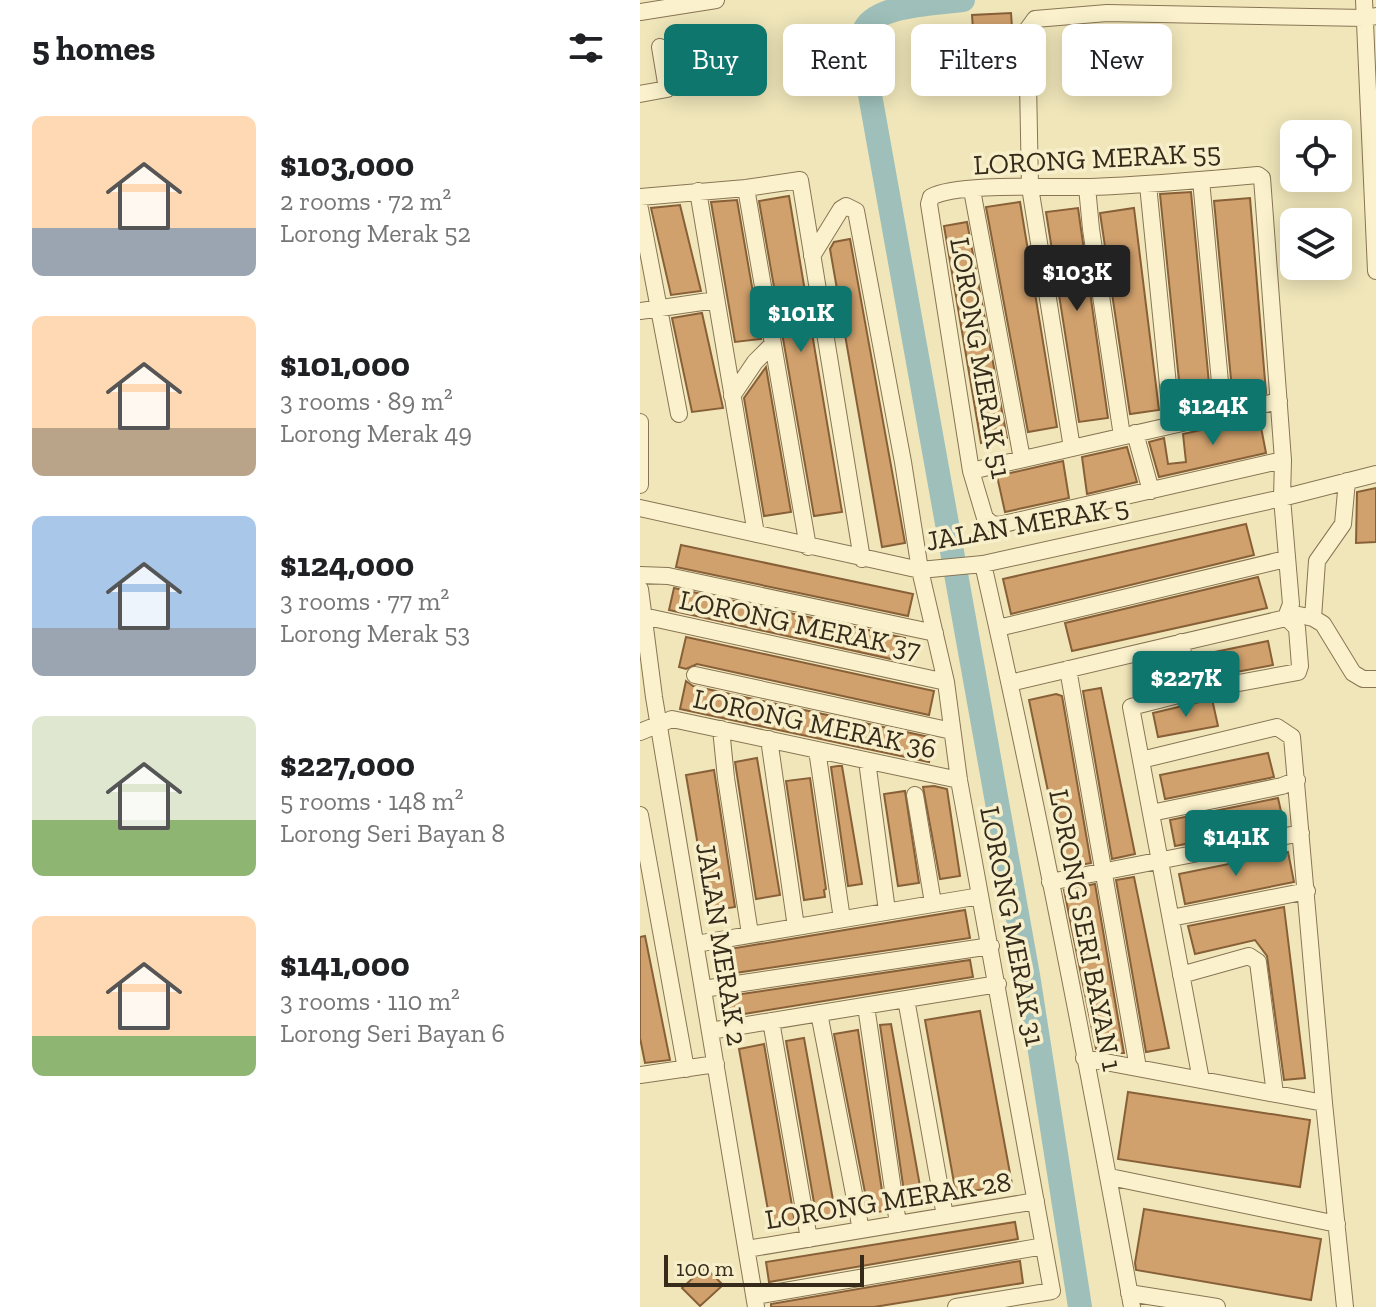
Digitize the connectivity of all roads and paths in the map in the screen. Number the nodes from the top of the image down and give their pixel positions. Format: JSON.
{"nodes":[{"id":1,"x":716,"y":0,"type":"edge"},
{"id":2,"x":1364,"y":0,"type":"edge"},
{"id":3,"x":1109,"y":6,"type":"edge"},
{"id":4,"x":640,"y":12,"type":"edge"},
{"id":5,"x":1370,"y":17,"type":"edge"},
{"id":6,"x":660,"y":47,"type":"dead end"},
{"id":7,"x":1372,"y":73,"type":"edge"},
{"id":8,"x":640,"y":94,"type":"edge"},
{"id":9,"x":1373,"y":125,"type":"edge"},
{"id":10,"x":1374,"y":179,"type":"edge"},
{"id":11,"x":1201,"y":180,"type":"junction"},
{"id":12,"x":1148,"y":185,"type":"junction"},
{"id":13,"x":1030,"y":187,"type":"junction"},
{"id":14,"x":1087,"y":187,"type":"junction"},
{"id":15,"x":746,"y":188,"type":"junction"},
{"id":16,"x":972,"y":190,"type":"junction"},
{"id":17,"x":698,"y":191,"type":"junction"},
{"id":18,"x":640,"y":197,"type":"edge"},
{"id":19,"x":931,"y":197,"type":"joint"},
{"id":20,"x":640,"y":209,"type":"edge"},
{"id":21,"x":1375,"y":233,"type":"edge"},
{"id":22,"x":812,"y":256,"type":"junction"},
{"id":23,"x":1376,"y":271,"type":"edge"},
{"id":24,"x":716,"y":300,"type":"junction"},
{"id":25,"x":659,"y":308,"type":"junction"},
{"id":26,"x":640,"y":311,"type":"edge"},
{"id":27,"x":773,"y":344,"type":"junction"},
{"id":28,"x":732,"y":396,"type":"junction"},
{"id":29,"x":1279,"y":401,"type":"junction"},
{"id":30,"x":679,"y":414,"type":"dead end"},
{"id":31,"x":1223,"y":414,"type":"junction"},
{"id":32,"x":640,"y":422,"type":"edge"},
{"id":33,"x":1172,"y":425,"type":"junction"},
{"id":34,"x":1129,"y":435,"type":"junction"},
{"id":35,"x":1072,"y":448,"type":"junction"},
{"id":36,"x":1022,"y":459,"type":"junction"},
{"id":37,"x":1283,"y":460,"type":"junction"},
{"id":38,"x":640,"y":462,"type":"edge"},
{"id":39,"x":971,"y":471,"type":"junction"},
{"id":40,"x":1376,"y":474,"type":"edge"},
{"id":41,"x":1347,"y":481,"type":"junction"},
{"id":42,"x":640,"y":485,"type":"edge"},
{"id":43,"x":1151,"y":491,"type":"junction"},
{"id":44,"x":1282,"y":498,"type":"junction"},
{"id":45,"x":640,"y":508,"type":"edge"},
{"id":46,"x":756,"y":534,"type":"junction"},
{"id":47,"x":808,"y":547,"type":"junction"},
{"id":48,"x":862,"y":559,"type":"junction"},
{"id":49,"x":1286,"y":559,"type":"junction"},
{"id":50,"x":977,"y":564,"type":"junction"},
{"id":51,"x":920,"y":570,"type":"junction"},
{"id":52,"x":640,"y":575,"type":"edge"},
{"id":53,"x":640,"y":589,"type":"edge"},
{"id":54,"x":643,"y":616,"type":"junction"},
{"id":55,"x":1286,"y":617,"type":"junction"},
{"id":56,"x":1313,"y":618,"type":"junction"},
{"id":57,"x":998,"y":628,"type":"junction"},
{"id":58,"x":935,"y":633,"type":"junction"},
{"id":59,"x":1181,"y":642,"type":"junction"},
{"id":60,"x":1068,"y":669,"type":"junction"},
{"id":61,"x":695,"y":675,"type":"dead end"},
{"id":62,"x":1376,"y":679,"type":"edge"},
{"id":63,"x":946,"y":682,"type":"junction"},
{"id":64,"x":1010,"y":683,"type":"junction"},
{"id":65,"x":1190,"y":692,"type":"junction"},
{"id":66,"x":660,"y":723,"type":"junction"},
{"id":67,"x":721,"y":729,"type":"junction"},
{"id":68,"x":952,"y":731,"type":"junction"},
{"id":69,"x":640,"y":732,"type":"edge"},
{"id":70,"x":769,"y":739,"type":"junction"},
{"id":71,"x":817,"y":750,"type":"junction"},
{"id":72,"x":1141,"y":760,"type":"junction"},
{"id":73,"x":867,"y":761,"type":"junction"},
{"id":74,"x":959,"y":780,"type":"junction"},
{"id":75,"x":1297,"y":780,"type":"junction"},
{"id":76,"x":915,"y":795,"type":"dead end"},
{"id":77,"x":1151,"y":813,"type":"junction"},
{"id":78,"x":640,"y":815,"type":"edge"},
{"id":79,"x":1301,"y":833,"type":"junction"},
{"id":80,"x":1160,"y":861,"type":"junction"},
{"id":81,"x":1103,"y":872,"type":"junction"},
{"id":82,"x":1050,"y":882,"type":"junction"},
{"id":83,"x":1307,"y":891,"type":"junction"},
{"id":84,"x":980,"y":896,"type":"junction"},
{"id":85,"x":647,"y":903,"type":"edge"},
{"id":86,"x":933,"y":903,"type":"junction"},
{"id":87,"x":887,"y":911,"type":"junction"},
{"id":88,"x":1171,"y":918,"type":"junction"},
{"id":89,"x":842,"y":919,"type":"junction"},
{"id":90,"x":796,"y":927,"type":"junction"},
{"id":91,"x":750,"y":934,"type":"junction"},
{"id":92,"x":696,"y":944,"type":"junction"},
{"id":93,"x":991,"y":946,"type":"junction"},
{"id":94,"x":1181,"y":975,"type":"junction"},
{"id":95,"x":998,"y":984,"type":"junction"},
{"id":96,"x":703,"y":989,"type":"junction"},
{"id":97,"x":906,"y":999,"type":"junction"},
{"id":98,"x":866,"y":1006,"type":"junction"},
{"id":99,"x":819,"y":1013,"type":"junction"},
{"id":100,"x":771,"y":1021,"type":"junction"},
{"id":101,"x":710,"y":1031,"type":"junction"},
{"id":102,"x":1084,"y":1058,"type":"junction"},
{"id":103,"x":716,"y":1064,"type":"junction"},
{"id":104,"x":1138,"y":1068,"type":"junction"},
{"id":105,"x":686,"y":1069,"type":"junction"},
{"id":106,"x":640,"y":1075,"type":"edge"},
{"id":107,"x":1201,"y":1080,"type":"junction"},
{"id":108,"x":1275,"y":1094,"type":"junction"},
{"id":109,"x":1324,"y":1103,"type":"junction"},
{"id":110,"x":1110,"y":1177,"type":"junction"},
{"id":111,"x":1036,"y":1201,"type":"junction"},
{"id":112,"x":945,"y":1216,"type":"junction"},
{"id":113,"x":898,"y":1224,"type":"junction"},
{"id":114,"x":1337,"y":1224,"type":"junction"},
{"id":115,"x":861,"y":1230,"type":"junction"},
{"id":116,"x":809,"y":1239,"type":"junction"},
{"id":117,"x":1044,"y":1246,"type":"junction"},
{"id":118,"x":747,"y":1249,"type":"junction"},
{"id":119,"x":1131,"y":1300,"type":"edge"},
{"id":120,"x":756,"y":1301,"type":"edge"},
{"id":121,"x":956,"y":1307,"type":"edge"},
{"id":122,"x":1217,"y":1307,"type":"edge"},
{"id":123,"x":1345,"y":1307,"type":"edge"}],
"edges":[{"from":1,"to":4,"type":"street"},
{"from":2,"to":5,"type":"street"},
{"from":3,"to":5,"type":"street"},
{"from":3,"to":13,"type":"street"},
{"from":5,"to":7,"type":"street"},
{"from":6,"to":8,"type":"street"},
{"from":7,"to":9,"type":"street"},
{"from":9,"to":10,"type":"street"},
{"from":10,"to":21,"type":"street"},
{"from":11,"to":12,"type":"street","name":"LORONG MERAK 55"},
{"from":11,"to":29,"type":"street","name":"LORONG MERAK 55"},
{"from":11,"to":31,"type":"street"},
{"from":12,"to":14,"type":"street","name":"LORONG MERAK 55"},
{"from":12,"to":33,"type":"street"},
{"from":13,"to":14,"type":"street","name":"LORONG MERAK 55"},
{"from":13,"to":16,"type":"street","name":"LORONG MERAK 55"},
{"from":13,"to":35,"type":"street"},
{"from":14,"to":34,"type":"street"},
{"from":15,"to":17,"type":"street"},
{"from":15,"to":22,"type":"street"},
{"from":15,"to":27,"type":"street"},
{"from":16,"to":19,"type":"street","name":"LORONG MERAK 55"},
{"from":16,"to":36,"type":"street"},
{"from":17,"to":18,"type":"street"},
{"from":17,"to":24,"type":"street"},
{"from":19,"to":39,"type":"street","name":"LORONG MERAK 51"},
{"from":20,"to":25,"type":"street"},
{"from":21,"to":23,"type":"street"},
{"from":22,"to":48,"type":"street"},
{"from":22,"to":51,"type":"street","name":"LORONG MERAK 31"},
{"from":24,"to":25,"type":"street"},
{"from":24,"to":28,"type":"street"},
{"from":25,"to":26,"type":"street"},
{"from":25,"to":30,"type":"street"},
{"from":27,"to":28,"type":"street"},
{"from":27,"to":47,"type":"street"},
{"from":28,"to":46,"type":"street"},
{"from":29,"to":31,"type":"street"},
{"from":29,"to":37,"type":"street"},
{"from":31,"to":33,"type":"street"},
{"from":32,"to":38,"type":"street"},
{"from":33,"to":34,"type":"street"},
{"from":34,"to":35,"type":"street"},
{"from":34,"to":43,"type":"street"},
{"from":35,"to":36,"type":"street"},
{"from":36,"to":39,"type":"street"},
{"from":37,"to":43,"type":"street"},
{"from":37,"to":44,"type":"street"},
{"from":38,"to":42,"type":"street"},
{"from":39,"to":43,"type":"street","name":"LORONG MERAK 51"},
{"from":40,"to":41,"type":"street","name":"JALAN MERAK 5"},
{"from":41,"to":44,"type":"street","name":"JALAN MERAK 5"},
{"from":41,"to":56,"type":"street"},
{"from":44,"to":49,"type":"street"},
{"from":44,"to":50,"type":"street","name":"JALAN MERAK 5"},
{"from":45,"to":46,"type":"street","name":"JALAN MERAK 5"},
{"from":46,"to":47,"type":"street","name":"JALAN MERAK 5"},
{"from":47,"to":48,"type":"street","name":"JALAN MERAK 5"},
{"from":48,"to":51,"type":"street","name":"JALAN MERAK 5"},
{"from":49,"to":55,"type":"street"},
{"from":49,"to":57,"type":"street"},
{"from":50,"to":51,"type":"street","name":"JALAN MERAK 5"},
{"from":50,"to":57,"type":"street","name":"LORONG SERI BAYAN 1"},
{"from":51,"to":58,"type":"street","name":"LORONG MERAK 31"},
{"from":52,"to":58,"type":"street"},
{"from":53,"to":54,"type":"street","name":"JALAN MERAK 2"},
{"from":54,"to":63,"type":"street","name":"LORONG MERAK 37"},
{"from":54,"to":66,"type":"street","name":"JALAN MERAK 2"},
{"from":55,"to":56,"type":"street"},
{"from":55,"to":59,"type":"street"},
{"from":55,"to":65,"type":"street"},
{"from":56,"to":62,"type":"street"},
{"from":57,"to":64,"type":"street","name":"LORONG SERI BAYAN 1"},
{"from":58,"to":63,"type":"street","name":"LORONG MERAK 31"},
{"from":59,"to":60,"type":"street"},
{"from":59,"to":65,"type":"street"},
{"from":60,"to":64,"type":"street"},
{"from":60,"to":81,"type":"street"},
{"from":61,"to":68,"type":"street"},
{"from":63,"to":68,"type":"street","name":"LORONG MERAK 31"},
{"from":64,"to":82,"type":"street","name":"LORONG SERI BAYAN 1"},
{"from":65,"to":72,"type":"street"},
{"from":66,"to":67,"type":"street","name":"LORONG MERAK 36"},
{"from":66,"to":69,"type":"street"},
{"from":66,"to":92,"type":"street","name":"JALAN MERAK 2"},
{"from":67,"to":70,"type":"street","name":"LORONG MERAK 36"},
{"from":67,"to":91,"type":"street"},
{"from":68,"to":74,"type":"street","name":"LORONG MERAK 31"},
{"from":70,"to":71,"type":"street","name":"LORONG MERAK 36"},
{"from":70,"to":90,"type":"street"},
{"from":71,"to":73,"type":"street","name":"LORONG MERAK 36"},
{"from":71,"to":89,"type":"street"},
{"from":72,"to":75,"type":"street"},
{"from":72,"to":77,"type":"street"},
{"from":73,"to":74,"type":"street","name":"LORONG MERAK 36"},
{"from":73,"to":87,"type":"street"},
{"from":74,"to":84,"type":"street","name":"LORONG MERAK 31"},
{"from":75,"to":77,"type":"street"},
{"from":75,"to":79,"type":"street"},
{"from":76,"to":86,"type":"street"},
{"from":77,"to":80,"type":"street"},
{"from":78,"to":85,"type":"street"},
{"from":79,"to":80,"type":"street"},
{"from":79,"to":83,"type":"street"},
{"from":80,"to":81,"type":"street"},
{"from":80,"to":88,"type":"street"},
{"from":81,"to":82,"type":"street"},
{"from":81,"to":104,"type":"street"},
{"from":82,"to":102,"type":"street","name":"LORONG SERI BAYAN 1"},
{"from":83,"to":88,"type":"street"},
{"from":83,"to":109,"type":"street"},
{"from":84,"to":86,"type":"street"},
{"from":84,"to":93,"type":"street","name":"LORONG MERAK 31"},
{"from":85,"to":105,"type":"street"},
{"from":86,"to":87,"type":"street"},
{"from":87,"to":89,"type":"street"},
{"from":88,"to":94,"type":"street"},
{"from":89,"to":90,"type":"street"},
{"from":90,"to":91,"type":"street"},
{"from":91,"to":92,"type":"street"},
{"from":92,"to":96,"type":"street","name":"JALAN MERAK 2"},
{"from":93,"to":95,"type":"street","name":"LORONG MERAK 31"},
{"from":93,"to":96,"type":"street"},
{"from":94,"to":107,"type":"street"},
{"from":94,"to":108,"type":"street"},
{"from":95,"to":97,"type":"street"},
{"from":95,"to":111,"type":"street","name":"LORONG MERAK 31"},
{"from":96,"to":101,"type":"street","name":"JALAN MERAK 2"},
{"from":97,"to":98,"type":"street"},
{"from":97,"to":112,"type":"street"},
{"from":98,"to":99,"type":"street"},
{"from":98,"to":113,"type":"street"},
{"from":99,"to":100,"type":"street"},
{"from":99,"to":115,"type":"street"},
{"from":100,"to":101,"type":"street"},
{"from":100,"to":116,"type":"street"},
{"from":101,"to":103,"type":"street","name":"JALAN MERAK 2"},
{"from":102,"to":104,"type":"street"},
{"from":102,"to":110,"type":"street","name":"LORONG SERI BAYAN 1"},
{"from":103,"to":105,"type":"street"},
{"from":103,"to":118,"type":"street","name":"JALAN MERAK 2"},
{"from":104,"to":107,"type":"street"},
{"from":105,"to":106,"type":"street"},
{"from":107,"to":108,"type":"street"},
{"from":108,"to":109,"type":"street"},
{"from":109,"to":114,"type":"street"},
{"from":110,"to":114,"type":"street"},
{"from":110,"to":119,"type":"street","name":"LORONG SERI BAYAN 1"},
{"from":111,"to":112,"type":"street","name":"LORONG MERAK 28"},
{"from":111,"to":117,"type":"street","name":"LORONG MERAK 31"},
{"from":112,"to":113,"type":"street","name":"LORONG MERAK 28"},
{"from":113,"to":115,"type":"street","name":"LORONG MERAK 28"},
{"from":114,"to":123,"type":"street"},
{"from":115,"to":116,"type":"street","name":"LORONG MERAK 28"},
{"from":116,"to":118,"type":"street","name":"LORONG MERAK 28"},
{"from":117,"to":120,"type":"street"},
{"from":117,"to":121,"type":"street","name":"LORONG MERAK 31"},
{"from":118,"to":120,"type":"street","name":"JALAN MERAK 2"},
{"from":119,"to":122,"type":"street"}]}
